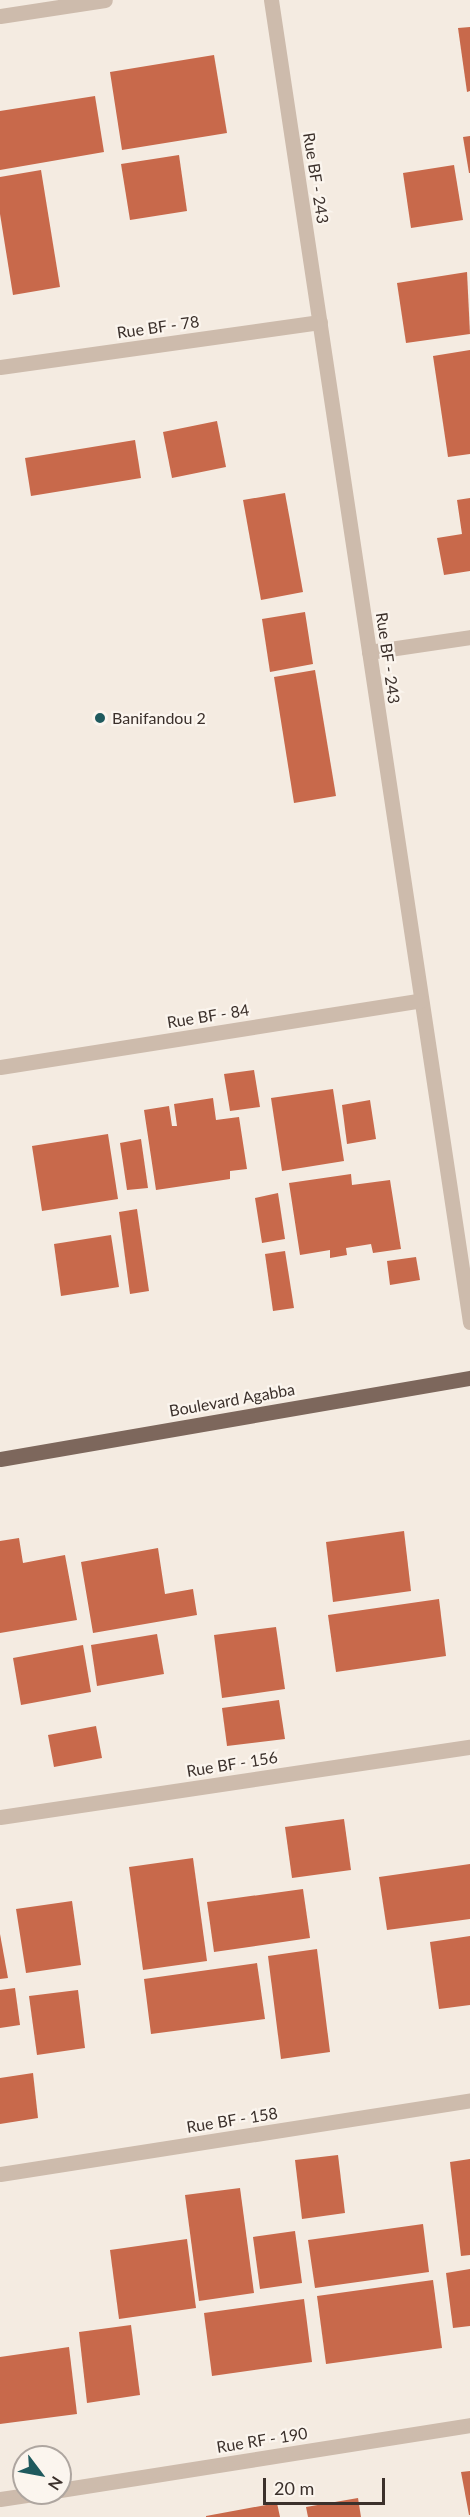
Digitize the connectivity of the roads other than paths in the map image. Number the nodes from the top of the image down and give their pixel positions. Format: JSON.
{"nodes":[{"id":1,"x":105,"y":0,"type":"edge"},
{"id":2,"x":271,"y":0,"type":"edge"},
{"id":3,"x":79,"y":2,"type":"edge"},
{"id":4,"x":0,"y":16,"type":"edge"},
{"id":5,"x":320,"y":322,"type":"junction"},
{"id":6,"x":0,"y":367,"type":"edge"},
{"id":7,"x":470,"y":637,"type":"edge"},
{"id":8,"x":369,"y":652,"type":"junction"},
{"id":9,"x":421,"y":1000,"type":"junction"},
{"id":10,"x":0,"y":1067,"type":"edge"},
{"id":11,"x":470,"y":1322,"type":"edge"},
{"id":12,"x":470,"y":1378,"type":"edge"},
{"id":13,"x":0,"y":1459,"type":"edge"},
{"id":14,"x":470,"y":1747,"type":"edge"},
{"id":15,"x":0,"y":1817,"type":"edge"},
{"id":16,"x":470,"y":2100,"type":"edge"},
{"id":17,"x":0,"y":2174,"type":"edge"},
{"id":18,"x":470,"y":2425,"type":"edge"},
{"id":19,"x":72,"y":2488,"type":"edge"}],
"edges":[{"from":1,"to":3,"type":"street"},
{"from":2,"to":5,"type":"street","name":"Rue BF - 243"},
{"from":3,"to":4,"type":"street"},
{"from":5,"to":6,"type":"street","name":"Rue BF - 78"},
{"from":5,"to":8,"type":"street","name":"Rue BF - 243"},
{"from":7,"to":8,"type":"street"},
{"from":8,"to":9,"type":"street","name":"Rue BF - 243"},
{"from":9,"to":10,"type":"street","name":"Rue BF - 84"},
{"from":9,"to":11,"type":"street","name":"Rue BF - 243"},
{"from":12,"to":13,"type":"main road","name":"Boulevard Agabba"},
{"from":14,"to":15,"type":"street","name":"Rue BF - 156"},
{"from":16,"to":17,"type":"street","name":"Rue BF - 158"},
{"from":18,"to":19,"type":"street","name":"Rue RF - 190"}]}
